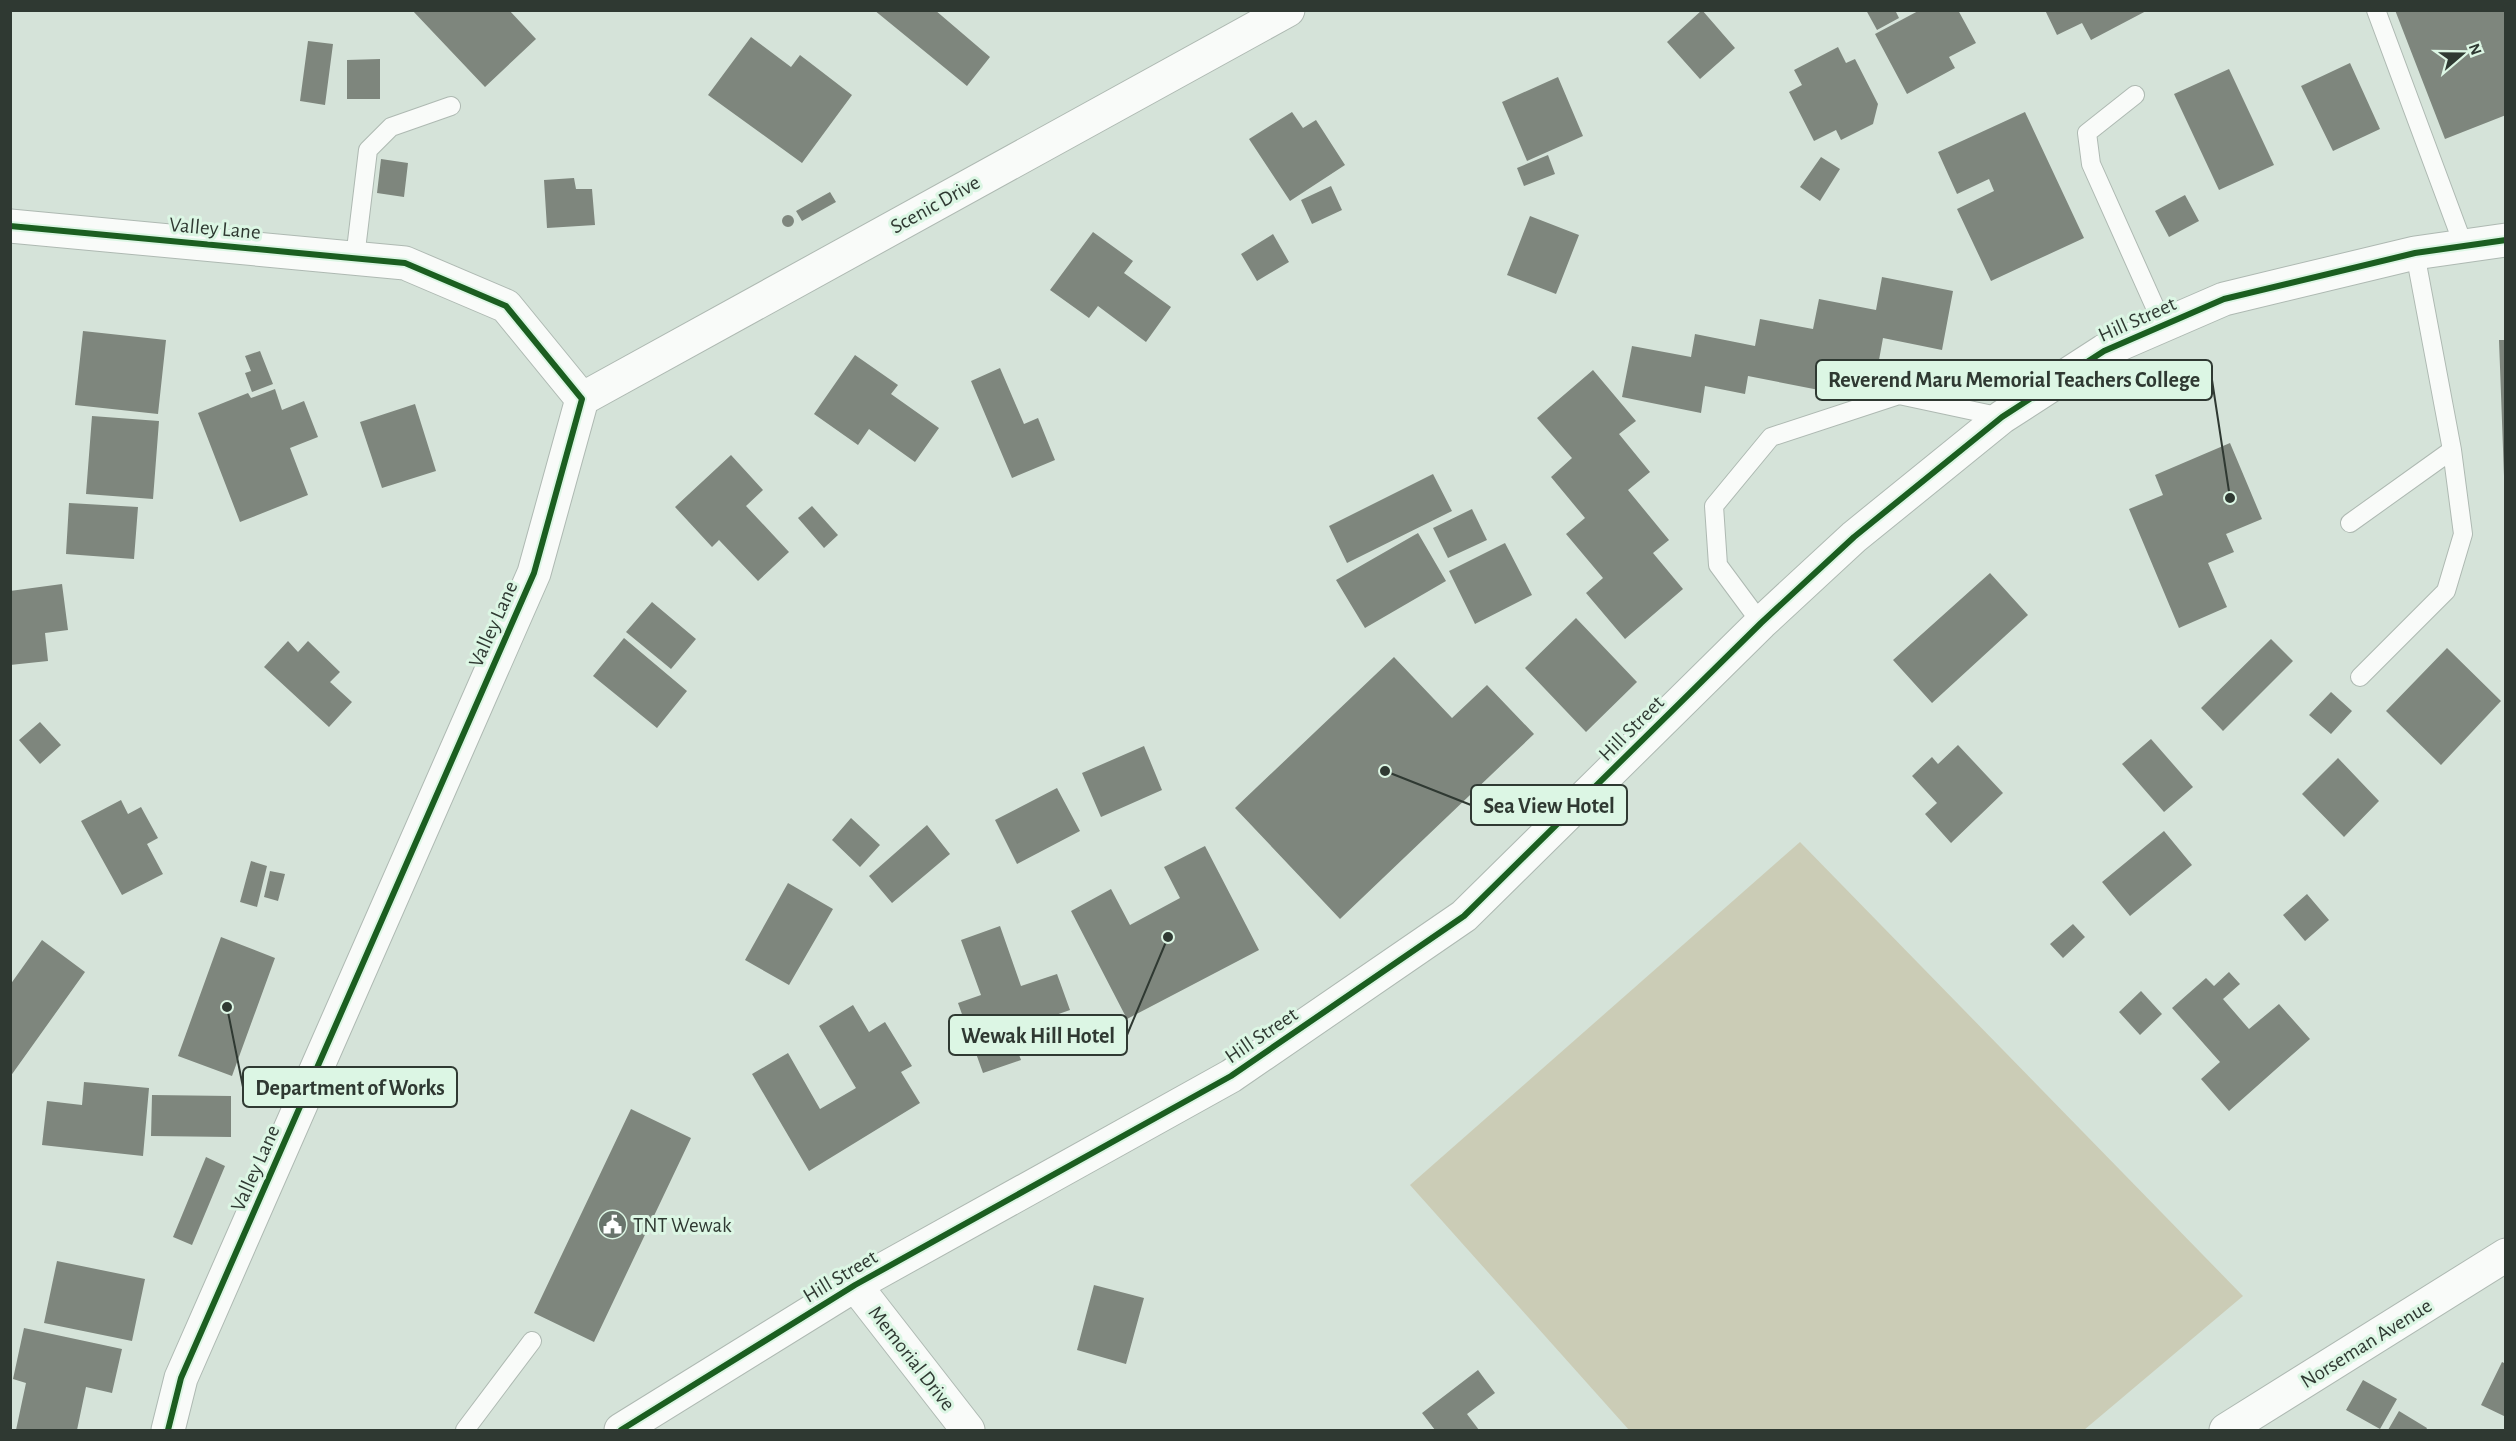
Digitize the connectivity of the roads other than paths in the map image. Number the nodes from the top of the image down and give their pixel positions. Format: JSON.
{"nodes":[{"id":1,"x":1288,"y":10,"type":"edge"},
{"id":2,"x":2376,"y":10,"type":"edge"},
{"id":3,"x":2135,"y":95,"type":"dead end"},
{"id":4,"x":451,"y":106,"type":"dead end"},
{"id":5,"x":10,"y":226,"type":"edge"},
{"id":6,"x":2505,"y":240,"type":"edge"},
{"id":7,"x":2463,"y":244,"type":"junction"},
{"id":8,"x":2415,"y":253,"type":"junction"},
{"id":9,"x":355,"y":258,"type":"junction"},
{"id":10,"x":2163,"y":325,"type":"junction"},
{"id":11,"x":582,"y":399,"type":"junction"},
{"id":12,"x":2002,"y":417,"type":"junction"},
{"id":13,"x":2452,"y":450,"type":"junction"},
{"id":14,"x":2350,"y":523,"type":"dead end"},
{"id":15,"x":1761,"y":623,"type":"junction"},
{"id":16,"x":2360,"y":677,"type":"dead end"},
{"id":17,"x":2505,"y":1255,"type":"edge"},
{"id":18,"x":855,"y":1285,"type":"junction"},
{"id":19,"x":532,"y":1341,"type":"dead end"},
{"id":20,"x":168,"y":1431,"type":"edge"},
{"id":21,"x":465,"y":1431,"type":"edge"},
{"id":22,"x":621,"y":1431,"type":"edge"},
{"id":23,"x":969,"y":1431,"type":"edge"},
{"id":24,"x":2226,"y":1431,"type":"edge"}],
"edges":[{"from":1,"to":11,"type":"street","name":"Scenic Drive"},
{"from":2,"to":7,"type":"lane"},
{"from":3,"to":10,"type":"lane"},
{"from":4,"to":9,"type":"lane"},
{"from":5,"to":9,"type":"street","name":"Valley Lane"},
{"from":6,"to":7,"type":"street","name":"Hill Street"},
{"from":7,"to":8,"type":"street","name":"Hill Street"},
{"from":8,"to":10,"type":"street","name":"Hill Street"},
{"from":8,"to":13,"type":"lane"},
{"from":9,"to":11,"type":"street","name":"Valley Lane"},
{"from":10,"to":12,"type":"street","name":"Hill Street"},
{"from":11,"to":20,"type":"street","name":"Valley Lane"},
{"from":12,"to":15,"type":"street","name":"Hill Street"},
{"from":12,"to":15,"type":"lane"},
{"from":13,"to":14,"type":"lane"},
{"from":13,"to":16,"type":"lane"},
{"from":15,"to":18,"type":"street","name":"Hill Street"},
{"from":17,"to":24,"type":"street","name":"Norseman Avenue"},
{"from":18,"to":22,"type":"street","name":"Hill Street"},
{"from":18,"to":23,"type":"street","name":"Memorial Drive"},
{"from":19,"to":21,"type":"lane"}]}
